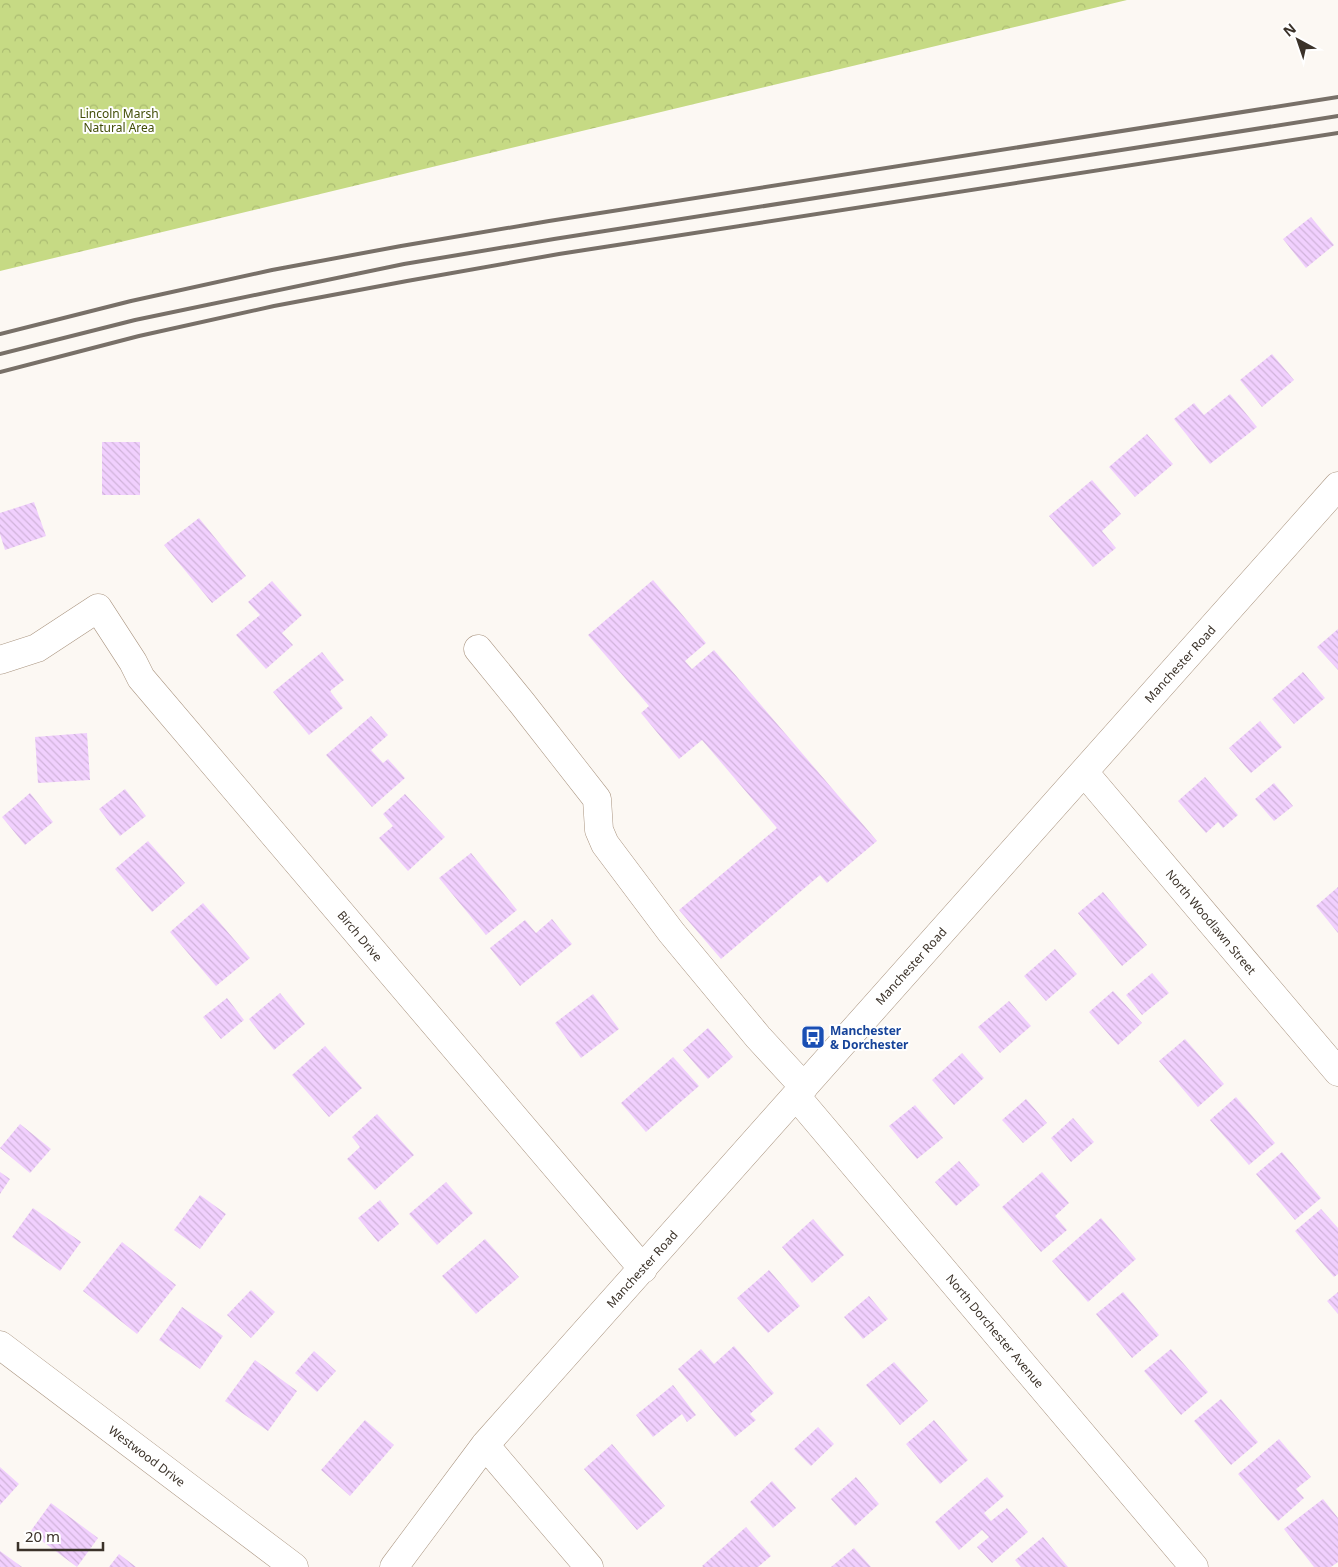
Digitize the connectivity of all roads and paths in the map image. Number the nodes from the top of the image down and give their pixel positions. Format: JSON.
{"nodes":[{"id":1,"x":1338,"y":486,"type":"edge"},
{"id":2,"x":478,"y":649,"type":"dead end"},
{"id":3,"x":0,"y":660,"type":"edge"},
{"id":4,"x":1084,"y":772,"type":"junction"},
{"id":5,"x":1338,"y":1072,"type":"edge"},
{"id":6,"x":800,"y":1091,"type":"junction"},
{"id":7,"x":643,"y":1269,"type":"junction"},
{"id":8,"x":0,"y":1345,"type":"edge"},
{"id":9,"x":485,"y":1445,"type":"junction"},
{"id":10,"x":294,"y":1567,"type":"edge"},
{"id":11,"x":394,"y":1567,"type":"edge"},
{"id":12,"x":589,"y":1567,"type":"edge"},
{"id":13,"x":1194,"y":1567,"type":"edge"}],
"edges":[{"from":1,"to":4,"type":"street","name":"Manchester Road"},
{"from":2,"to":6,"type":"street","name":"North Dorchester Avenue"},
{"from":3,"to":7,"type":"street","name":"Birch Drive"},
{"from":4,"to":5,"type":"street","name":"North Woodlawn Street"},
{"from":4,"to":6,"type":"street","name":"Manchester Road"},
{"from":6,"to":7,"type":"street","name":"Manchester Road"},
{"from":6,"to":13,"type":"street","name":"North Dorchester Avenue"},
{"from":7,"to":9,"type":"street","name":"Manchester Road"},
{"from":8,"to":10,"type":"street","name":"Westwood Drive"},
{"from":9,"to":11,"type":"street","name":"Manchester Road"},
{"from":9,"to":12,"type":"street"}]}
